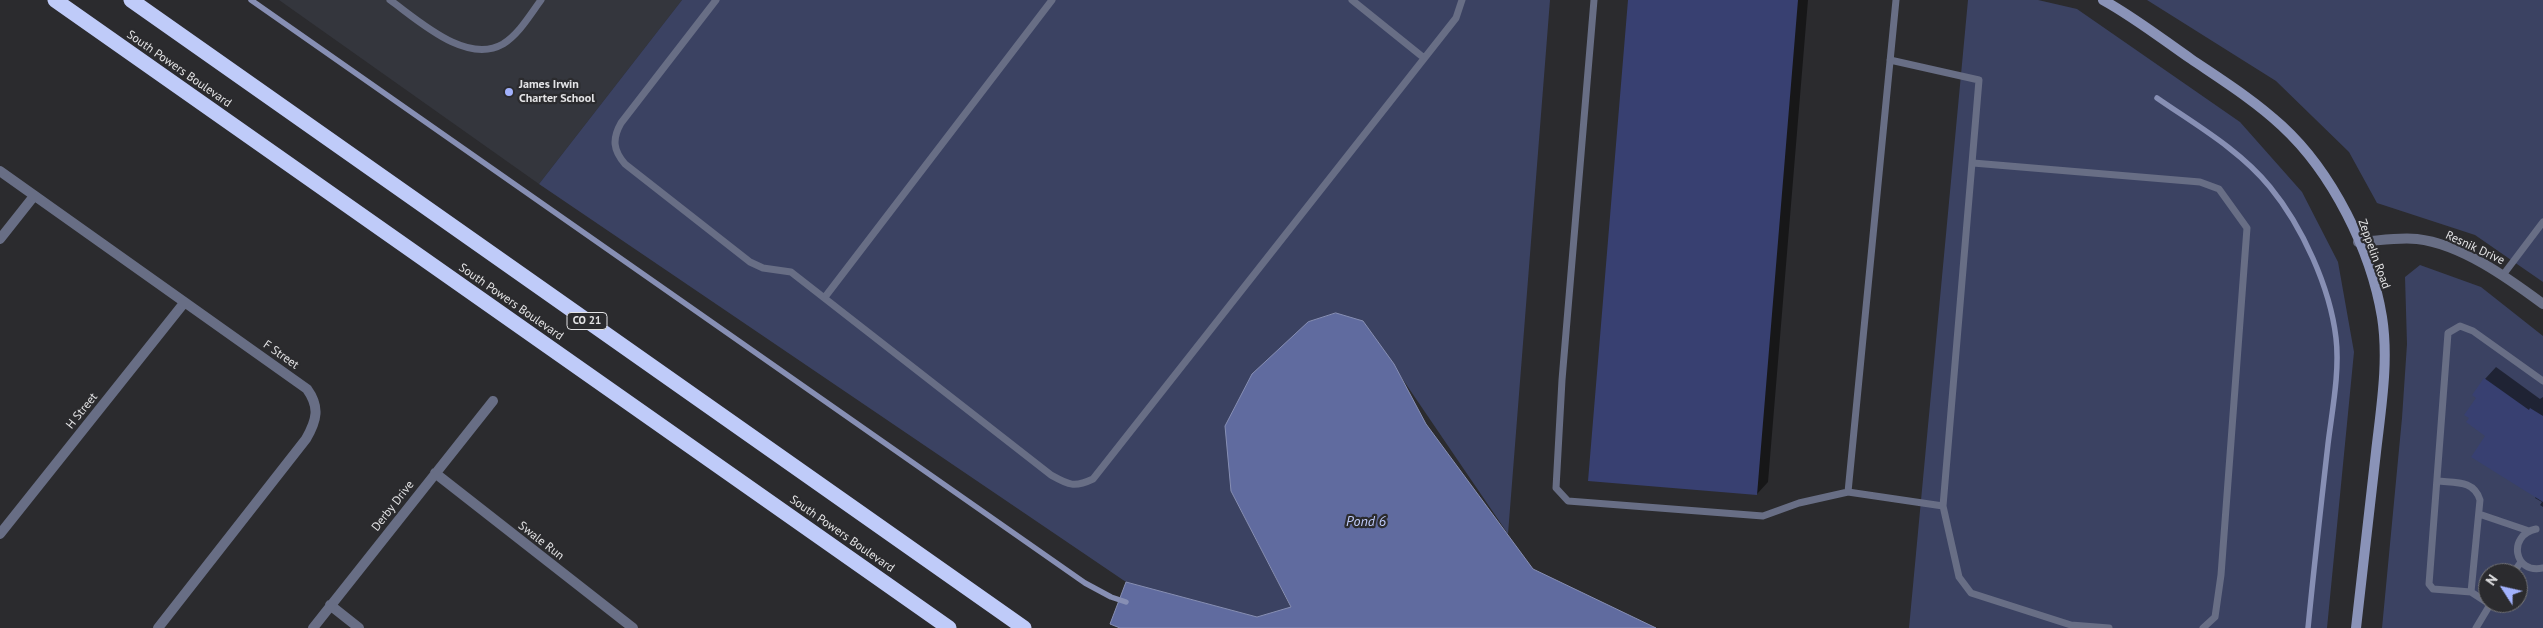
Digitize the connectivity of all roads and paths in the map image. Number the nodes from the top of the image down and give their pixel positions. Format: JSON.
{"nodes":[{"id":1,"x":55,"y":0,"type":"edge"},
{"id":2,"x":132,"y":0,"type":"edge"},
{"id":3,"x":390,"y":0,"type":"edge"},
{"id":4,"x":540,"y":0,"type":"edge"},
{"id":5,"x":716,"y":0,"type":"edge"},
{"id":6,"x":1052,"y":0,"type":"edge"},
{"id":7,"x":1352,"y":0,"type":"edge"},
{"id":8,"x":1462,"y":0,"type":"edge"},
{"id":9,"x":1594,"y":0,"type":"edge"},
{"id":10,"x":1896,"y":0,"type":"edge"},
{"id":11,"x":2103,"y":0,"type":"edge"},
{"id":12,"x":1424,"y":58,"type":"junction"},
{"id":13,"x":1890,"y":60,"type":"junction"},
{"id":14,"x":1973,"y":163,"type":"junction"},
{"id":15,"x":0,"y":170,"type":"edge"},
{"id":16,"x":34,"y":196,"type":"junction"},
{"id":17,"x":2543,"y":222,"type":"edge"},
{"id":18,"x":0,"y":239,"type":"edge"},
{"id":19,"x":2358,"y":242,"type":"junction"},
{"id":20,"x":2503,"y":275,"type":"junction"},
{"id":21,"x":825,"y":297,"type":"junction"},
{"id":22,"x":184,"y":303,"type":"junction"},
{"id":23,"x":2543,"y":304,"type":"edge"},
{"id":24,"x":2543,"y":381,"type":"edge"},
{"id":25,"x":493,"y":401,"type":"dead end"},
{"id":26,"x":435,"y":474,"type":"junction"},
{"id":27,"x":2437,"y":481,"type":"junction"},
{"id":28,"x":1848,"y":492,"type":"junction"},
{"id":29,"x":1943,"y":506,"type":"junction"},
{"id":30,"x":2479,"y":514,"type":"junction"},
{"id":31,"x":0,"y":534,"type":"edge"},
{"id":32,"x":2520,"y":562,"type":"joint"},
{"id":33,"x":2543,"y":568,"type":"edge"},
{"id":34,"x":2534,"y":570,"type":"junction"},
{"id":35,"x":2543,"y":576,"type":"edge"},
{"id":36,"x":2471,"y":592,"type":"junction"},
{"id":37,"x":2478,"y":596,"type":"edge"},
{"id":38,"x":330,"y":605,"type":"junction"},
{"id":39,"x":2484,"y":613,"type":"edge"},
{"id":40,"x":158,"y":628,"type":"edge"},
{"id":41,"x":313,"y":628,"type":"edge"},
{"id":42,"x":359,"y":628,"type":"edge"},
{"id":43,"x":633,"y":628,"type":"edge"},
{"id":44,"x":949,"y":628,"type":"edge"},
{"id":45,"x":1024,"y":628,"type":"edge"},
{"id":46,"x":2109,"y":628,"type":"edge"},
{"id":47,"x":2203,"y":628,"type":"edge"},
{"id":48,"x":2356,"y":628,"type":"edge"},
{"id":49,"x":2476,"y":628,"type":"edge"}],
"edges":[{"from":1,"to":44,"type":"highway","name":"South Powers Boulevard"},
{"from":2,"to":45,"type":"highway","number":"CO 21"},
{"from":3,"to":4,"type":"lane"},
{"from":5,"to":21,"type":"lane"},
{"from":6,"to":21,"type":"lane"},
{"from":7,"to":12,"type":"lane"},
{"from":8,"to":12,"type":"lane"},
{"from":9,"to":28,"type":"lane"},
{"from":10,"to":13,"type":"lane"},
{"from":11,"to":19,"type":"street","name":"Zeppelin Road"},
{"from":12,"to":21,"type":"lane"},
{"from":13,"to":14,"type":"lane"},
{"from":13,"to":28,"type":"lane"},
{"from":14,"to":29,"type":"lane"},
{"from":14,"to":47,"type":"lane"},
{"from":15,"to":16,"type":"street","name":"F Street"},
{"from":16,"to":18,"type":"street"},
{"from":16,"to":22,"type":"street","name":"F Street"},
{"from":17,"to":20,"type":"lane"},
{"from":19,"to":20,"type":"street","name":"Resnik Drive"},
{"from":19,"to":48,"type":"street","name":"Zeppelin Road"},
{"from":20,"to":23,"type":"street","name":"Resnik Drive"},
{"from":22,"to":31,"type":"street","name":"H Street"},
{"from":22,"to":40,"type":"street","name":"F Street"},
{"from":24,"to":27,"type":"lane"},
{"from":25,"to":26,"type":"street","name":"Derby Drive"},
{"from":26,"to":38,"type":"street","name":"Derby Drive"},
{"from":26,"to":43,"type":"street","name":"Swale Run"},
{"from":27,"to":30,"type":"lane"},
{"from":27,"to":36,"type":"lane"},
{"from":28,"to":29,"type":"lane"},
{"from":29,"to":46,"type":"lane"},
{"from":30,"to":32,"type":"lane"},
{"from":30,"to":36,"type":"lane"},
{"from":32,"to":34,"type":"lane"},
{"from":33,"to":34,"type":"lane"},
{"from":34,"to":35,"type":"lane"},
{"from":36,"to":37,"type":"lane"},
{"from":38,"to":41,"type":"street","name":"Derby Drive"},
{"from":38,"to":42,"type":"street"},
{"from":39,"to":49,"type":"lane"}]}
